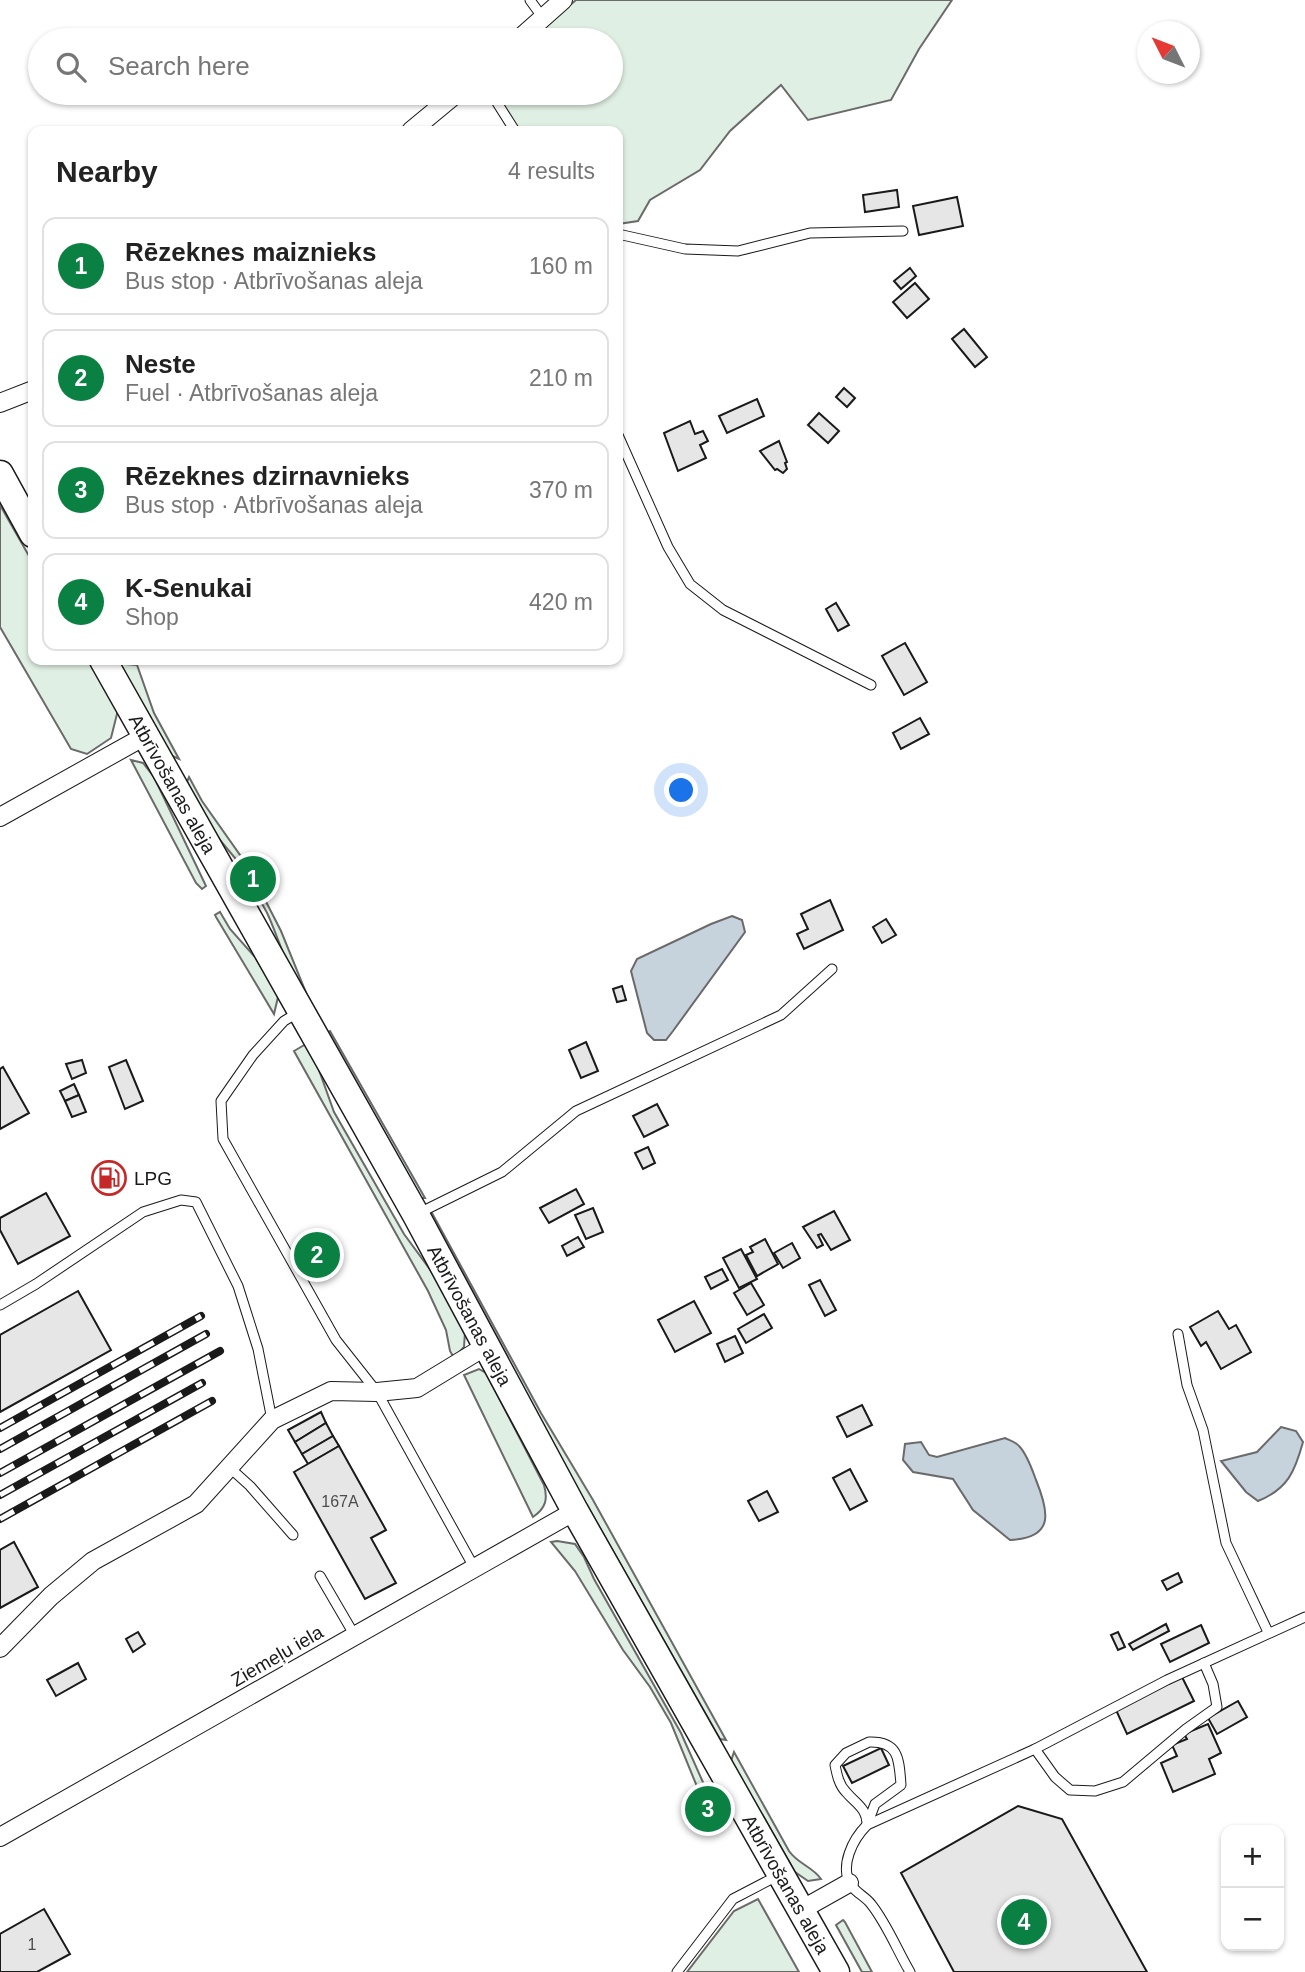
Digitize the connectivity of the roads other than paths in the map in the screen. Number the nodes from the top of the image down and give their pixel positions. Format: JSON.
{"nodes":[{"id":1,"x":530,"y":0,"type":"edge"},
{"id":2,"x":563,"y":0,"type":"edge"},
{"id":3,"x":543,"y":18,"type":"junction"},
{"id":4,"x":532,"y":28,"type":"edge"},
{"id":5,"x":442,"y":105,"type":"edge"},
{"id":6,"x":499,"y":105,"type":"edge"},
{"id":7,"x":417,"y":126,"type":"edge"},
{"id":8,"x":512,"y":126,"type":"edge"},
{"id":9,"x":903,"y":231,"type":"dead end"},
{"id":10,"x":623,"y":235,"type":"edge"},
{"id":11,"x":28,"y":392,"type":"edge"},
{"id":12,"x":0,"y":403,"type":"edge"},
{"id":13,"x":623,"y":446,"type":"edge"},
{"id":14,"x":0,"y":474,"type":"edge"},
{"id":15,"x":28,"y":525,"type":"edge"},
{"id":16,"x":106,"y":665,"type":"edge"},
{"id":17,"x":871,"y":685,"type":"dead end"},
{"id":18,"x":145,"y":736,"type":"junction"},
{"id":19,"x":0,"y":817,"type":"edge"},
{"id":20,"x":832,"y":969,"type":"dead end"},
{"id":21,"x":300,"y":1011,"type":"junction"},
{"id":22,"x":416,"y":1215,"type":"junction"},
{"id":23,"x":0,"y":1305,"type":"edge"},
{"id":24,"x":1178,"y":1334,"type":"dead end"},
{"id":25,"x":486,"y":1346,"type":"junction"},
{"id":26,"x":377,"y":1392,"type":"junction"},
{"id":27,"x":272,"y":1420,"type":"junction"},
{"id":28,"x":229,"y":1467,"type":"junction"},
{"id":29,"x":575,"y":1511,"type":"junction"},
{"id":30,"x":293,"y":1535,"type":"dead end"},
{"id":31,"x":475,"y":1569,"type":"junction"},
{"id":32,"x":320,"y":1576,"type":"dead end"},
{"id":33,"x":1305,"y":1617,"type":"edge"},
{"id":34,"x":1268,"y":1632,"type":"junction"},
{"id":35,"x":355,"y":1636,"type":"junction"},
{"id":36,"x":0,"y":1648,"type":"edge"},
{"id":37,"x":1204,"y":1663,"type":"junction"},
{"id":38,"x":1035,"y":1749,"type":"junction"},
{"id":39,"x":867,"y":1825,"type":"junction"},
{"id":40,"x":0,"y":1837,"type":"edge"},
{"id":41,"x":781,"y":1874,"type":"junction"},
{"id":42,"x":849,"y":1882,"type":"junction"},
{"id":43,"x":801,"y":1910,"type":"junction"},
{"id":44,"x":677,"y":1972,"type":"edge"},
{"id":45,"x":836,"y":1972,"type":"edge"},
{"id":46,"x":910,"y":1972,"type":"edge"}],
"edges":[{"from":1,"to":3,"type":"lane"},
{"from":2,"to":3,"type":"street"},
{"from":3,"to":4,"type":"street"},
{"from":5,"to":7,"type":"street"},
{"from":6,"to":8,"type":"lane"},
{"from":9,"to":10,"type":"lane"},
{"from":11,"to":12,"type":"street"},
{"from":13,"to":17,"type":"lane"},
{"from":14,"to":15,"type":"main road"},
{"from":16,"to":18,"type":"main road","name":"Atbrīvošanas aleja"},
{"from":18,"to":19,"type":"street"},
{"from":18,"to":21,"type":"main road","name":"Atbrīvošanas aleja"},
{"from":20,"to":22,"type":"lane"},
{"from":21,"to":22,"type":"main road","name":"Atbrīvošanas aleja"},
{"from":21,"to":26,"type":"lane"},
{"from":22,"to":25,"type":"main road","name":"Atbrīvošanas aleja"},
{"from":23,"to":27,"type":"lane"},
{"from":24,"to":34,"type":"lane"},
{"from":25,"to":26,"type":"street"},
{"from":25,"to":29,"type":"main road","name":"Atbrīvošanas aleja"},
{"from":26,"to":27,"type":"street"},
{"from":26,"to":31,"type":"lane"},
{"from":27,"to":28,"type":"street"},
{"from":28,"to":30,"type":"lane"},
{"from":28,"to":36,"type":"street"},
{"from":29,"to":31,"type":"street","name":"Ziemeļu iela"},
{"from":29,"to":41,"type":"main road","name":"Atbrīvošanas aleja"},
{"from":31,"to":35,"type":"street","name":"Ziemeļu iela"},
{"from":32,"to":35,"type":"lane"},
{"from":33,"to":34,"type":"lane"},
{"from":34,"to":37,"type":"lane"},
{"from":35,"to":40,"type":"street","name":"Ziemeļu iela"},
{"from":37,"to":38,"type":"lane"},
{"from":37,"to":38,"type":"lane"},
{"from":38,"to":39,"type":"lane"},
{"from":39,"to":39,"type":"lane"},
{"from":39,"to":42,"type":"lane"},
{"from":41,"to":43,"type":"main road","name":"Atbrīvošanas aleja"},
{"from":41,"to":44,"type":"lane"},
{"from":42,"to":43,"type":"street"},
{"from":42,"to":46,"type":"lane"},
{"from":43,"to":45,"type":"main road","name":"Atbrīvošanas aleja"}]}
